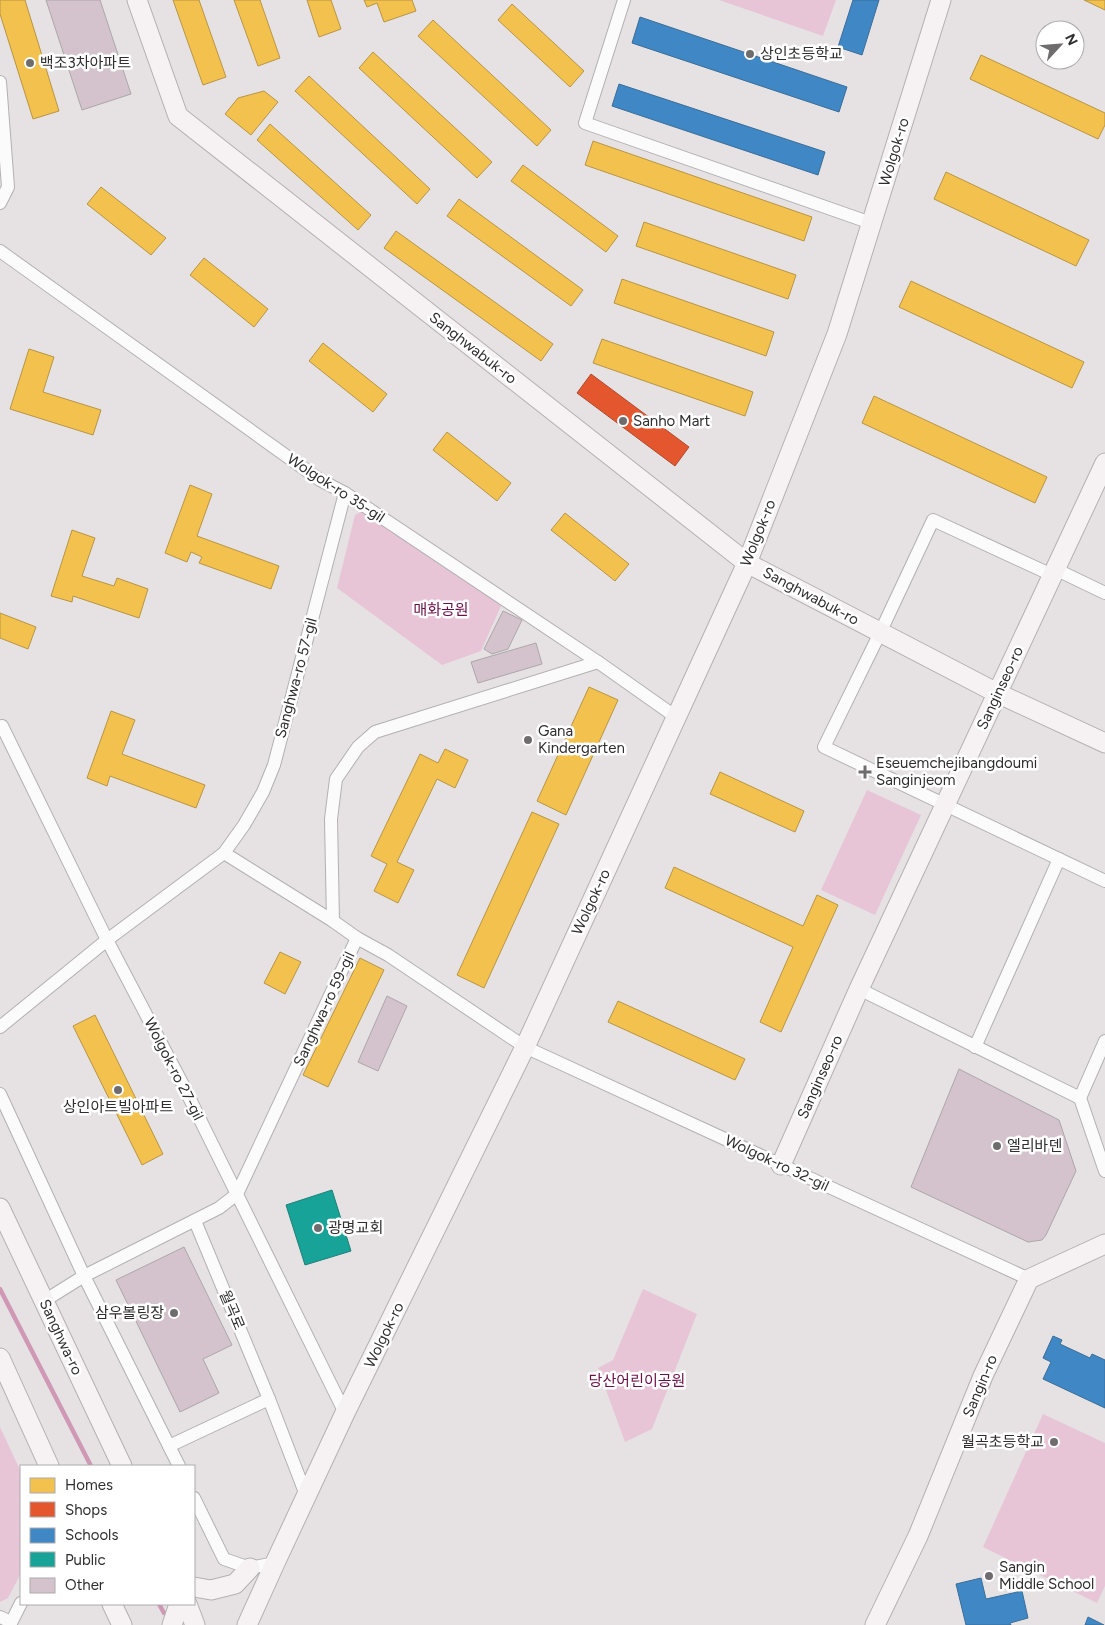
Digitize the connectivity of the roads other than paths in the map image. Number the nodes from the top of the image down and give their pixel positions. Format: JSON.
{"nodes":[{"id":1,"x":137,"y":0,"type":"edge"},
{"id":2,"x":624,"y":0,"type":"edge"},
{"id":3,"x":941,"y":0,"type":"edge"},
{"id":4,"x":0,"y":82,"type":"edge"},
{"id":5,"x":0,"y":202,"type":"edge"},
{"id":6,"x":871,"y":223,"type":"junction"},
{"id":7,"x":0,"y":251,"type":"edge"},
{"id":8,"x":1105,"y":463,"type":"edge"},
{"id":9,"x":345,"y":493,"type":"junction"},
{"id":10,"x":747,"y":563,"type":"junction"},
{"id":11,"x":1054,"y":572,"type":"junction"},
{"id":12,"x":1105,"y":593,"type":"edge"},
{"id":13,"x":880,"y":633,"type":"junction"},
{"id":14,"x":598,"y":662,"type":"junction"},
{"id":15,"x":997,"y":693,"type":"junction"},
{"id":16,"x":676,"y":717,"type":"junction"},
{"id":17,"x":0,"y":727,"type":"edge"},
{"id":18,"x":1105,"y":743,"type":"edge"},
{"id":19,"x":945,"y":806,"type":"junction"},
{"id":20,"x":224,"y":853,"type":"junction"},
{"id":21,"x":1059,"y":859,"type":"junction"},
{"id":22,"x":1105,"y":881,"type":"edge"},
{"id":23,"x":333,"y":921,"type":"junction"},
{"id":24,"x":357,"y":938,"type":"junction"},
{"id":25,"x":107,"y":940,"type":"junction"},
{"id":26,"x":859,"y":990,"type":"junction"},
{"id":27,"x":0,"y":1027,"type":"edge"},
{"id":28,"x":1105,"y":1041,"type":"edge"},
{"id":29,"x":525,"y":1047,"type":"junction"},
{"id":30,"x":975,"y":1047,"type":"junction"},
{"id":31,"x":0,"y":1094,"type":"edge"},
{"id":32,"x":1080,"y":1098,"type":"junction"},
{"id":33,"x":781,"y":1165,"type":"junction"},
{"id":34,"x":1105,"y":1171,"type":"edge"},
{"id":35,"x":237,"y":1194,"type":"junction"},
{"id":36,"x":0,"y":1208,"type":"edge"},
{"id":37,"x":195,"y":1221,"type":"junction"},
{"id":38,"x":1105,"y":1244,"type":"edge"},
{"id":39,"x":84,"y":1276,"type":"junction"},
{"id":40,"x":1029,"y":1280,"type":"junction"},
{"id":41,"x":44,"y":1301,"type":"junction"},
{"id":42,"x":0,"y":1358,"type":"edge"},
{"id":43,"x":269,"y":1399,"type":"junction"},
{"id":44,"x":345,"y":1413,"type":"junction"},
{"id":45,"x":169,"y":1446,"type":"junction"},
{"id":46,"x":49,"y":1465,"type":"edge"},
{"id":47,"x":122,"y":1465,"type":"edge"},
{"id":48,"x":178,"y":1465,"type":"edge"},
{"id":49,"x":306,"y":1495,"type":"junction"},
{"id":50,"x":195,"y":1500,"type":"edge"},
{"id":51,"x":275,"y":1563,"type":"junction"},
{"id":52,"x":250,"y":1568,"type":"junction"},
{"id":53,"x":195,"y":1587,"type":"edge"},
{"id":54,"x":20,"y":1604,"type":"edge"},
{"id":55,"x":112,"y":1605,"type":"edge"},
{"id":56,"x":179,"y":1605,"type":"edge"},
{"id":57,"x":187,"y":1605,"type":"edge"},
{"id":58,"x":7,"y":1621,"type":"edge"},
{"id":59,"x":122,"y":1625,"type":"edge"},
{"id":60,"x":172,"y":1625,"type":"edge"},
{"id":61,"x":195,"y":1625,"type":"edge"},
{"id":62,"x":248,"y":1625,"type":"edge"},
{"id":63,"x":876,"y":1625,"type":"edge"}],
"edges":[{"from":1,"to":10,"type":"main road","name":"Sanghwabuk-ro"},
{"from":2,"to":6,"type":"street"},
{"from":3,"to":6,"type":"main road","name":"Wolgok-ro"},
{"from":4,"to":5,"type":"street"},
{"from":6,"to":10,"type":"main road","name":"Wolgok-ro"},
{"from":7,"to":9,"type":"street","name":"Wolgok-ro 35-gil"},
{"from":8,"to":11,"type":"main road","name":"Sanginseo-ro"},
{"from":9,"to":14,"type":"street","name":"Wolgok-ro 35-gil"},
{"from":9,"to":20,"type":"street","name":"Sanghwa-ro 57-gil"},
{"from":10,"to":13,"type":"main road","name":"Sanghwabuk-ro"},
{"from":10,"to":16,"type":"main road","name":"Wolgok-ro"},
{"from":11,"to":12,"type":"street"},
{"from":11,"to":13,"type":"street"},
{"from":11,"to":15,"type":"main road","name":"Sanginseo-ro"},
{"from":13,"to":15,"type":"main road","name":"Sanghwabuk-ro"},
{"from":13,"to":19,"type":"street"},
{"from":14,"to":16,"type":"street","name":"Wolgok-ro 35-gil"},
{"from":14,"to":23,"type":"street"},
{"from":15,"to":18,"type":"main road","name":"Sanghwabuk-ro"},
{"from":15,"to":19,"type":"main road","name":"Sanginseo-ro"},
{"from":16,"to":29,"type":"main road","name":"Wolgok-ro"},
{"from":17,"to":25,"type":"street","name":"Wolgok-ro 27-gil"},
{"from":19,"to":21,"type":"street"},
{"from":19,"to":26,"type":"main road","name":"Sanginseo-ro"},
{"from":20,"to":23,"type":"street"},
{"from":20,"to":25,"type":"street","name":"Sanghwa-ro 57-gil"},
{"from":21,"to":22,"type":"street"},
{"from":21,"to":30,"type":"street"},
{"from":23,"to":24,"type":"street","name":"Sanghwa-ro 59-gil"},
{"from":24,"to":29,"type":"street"},
{"from":24,"to":35,"type":"street","name":"Sanghwa-ro 59-gil"},
{"from":25,"to":27,"type":"street","name":"Sanghwa-ro 57-gil"},
{"from":25,"to":35,"type":"street","name":"Wolgok-ro 27-gil"},
{"from":26,"to":30,"type":"street"},
{"from":26,"to":33,"type":"main road","name":"Sanginseo-ro"},
{"from":28,"to":32,"type":"street"},
{"from":29,"to":33,"type":"street","name":"Wolgok-ro 32-gil"},
{"from":29,"to":44,"type":"main road","name":"Wolgok-ro"},
{"from":30,"to":32,"type":"street"},
{"from":31,"to":39,"type":"street"},
{"from":32,"to":34,"type":"street"},
{"from":33,"to":40,"type":"street","name":"Wolgok-ro 32-gil"},
{"from":35,"to":37,"type":"street","name":"Sanghwa-ro 59-gil"},
{"from":35,"to":44,"type":"street","name":"Wolgok-ro 27-gil"},
{"from":36,"to":41,"type":"main road","name":"Sanghwa-ro"},
{"from":37,"to":39,"type":"street","name":"Sanghwa-ro 59-gil"},
{"from":37,"to":43,"type":"street","name":"월곡로"},
{"from":38,"to":40,"type":"main road"},
{"from":39,"to":41,"type":"street","name":"Sanghwa-ro 59-gil"},
{"from":39,"to":45,"type":"street"},
{"from":40,"to":63,"type":"main road","name":"Sangin-ro"},
{"from":41,"to":47,"type":"main road","name":"Sanghwa-ro"},
{"from":42,"to":46,"type":"main road"},
{"from":43,"to":45,"type":"street"},
{"from":43,"to":49,"type":"street","name":"월곡로"},
{"from":44,"to":49,"type":"main road","name":"Wolgok-ro"},
{"from":45,"to":48,"type":"street"},
{"from":49,"to":51,"type":"main road","name":"Wolgok-ro"},
{"from":50,"to":52,"type":"street"},
{"from":51,"to":52,"type":"street"},
{"from":51,"to":62,"type":"main road","name":"Wolgok-ro"},
{"from":52,"to":53,"type":"main road"},
{"from":54,"to":58,"type":"street"},
{"from":55,"to":59,"type":"main road"},
{"from":56,"to":60,"type":"main road"},
{"from":57,"to":61,"type":"main road"}]}
